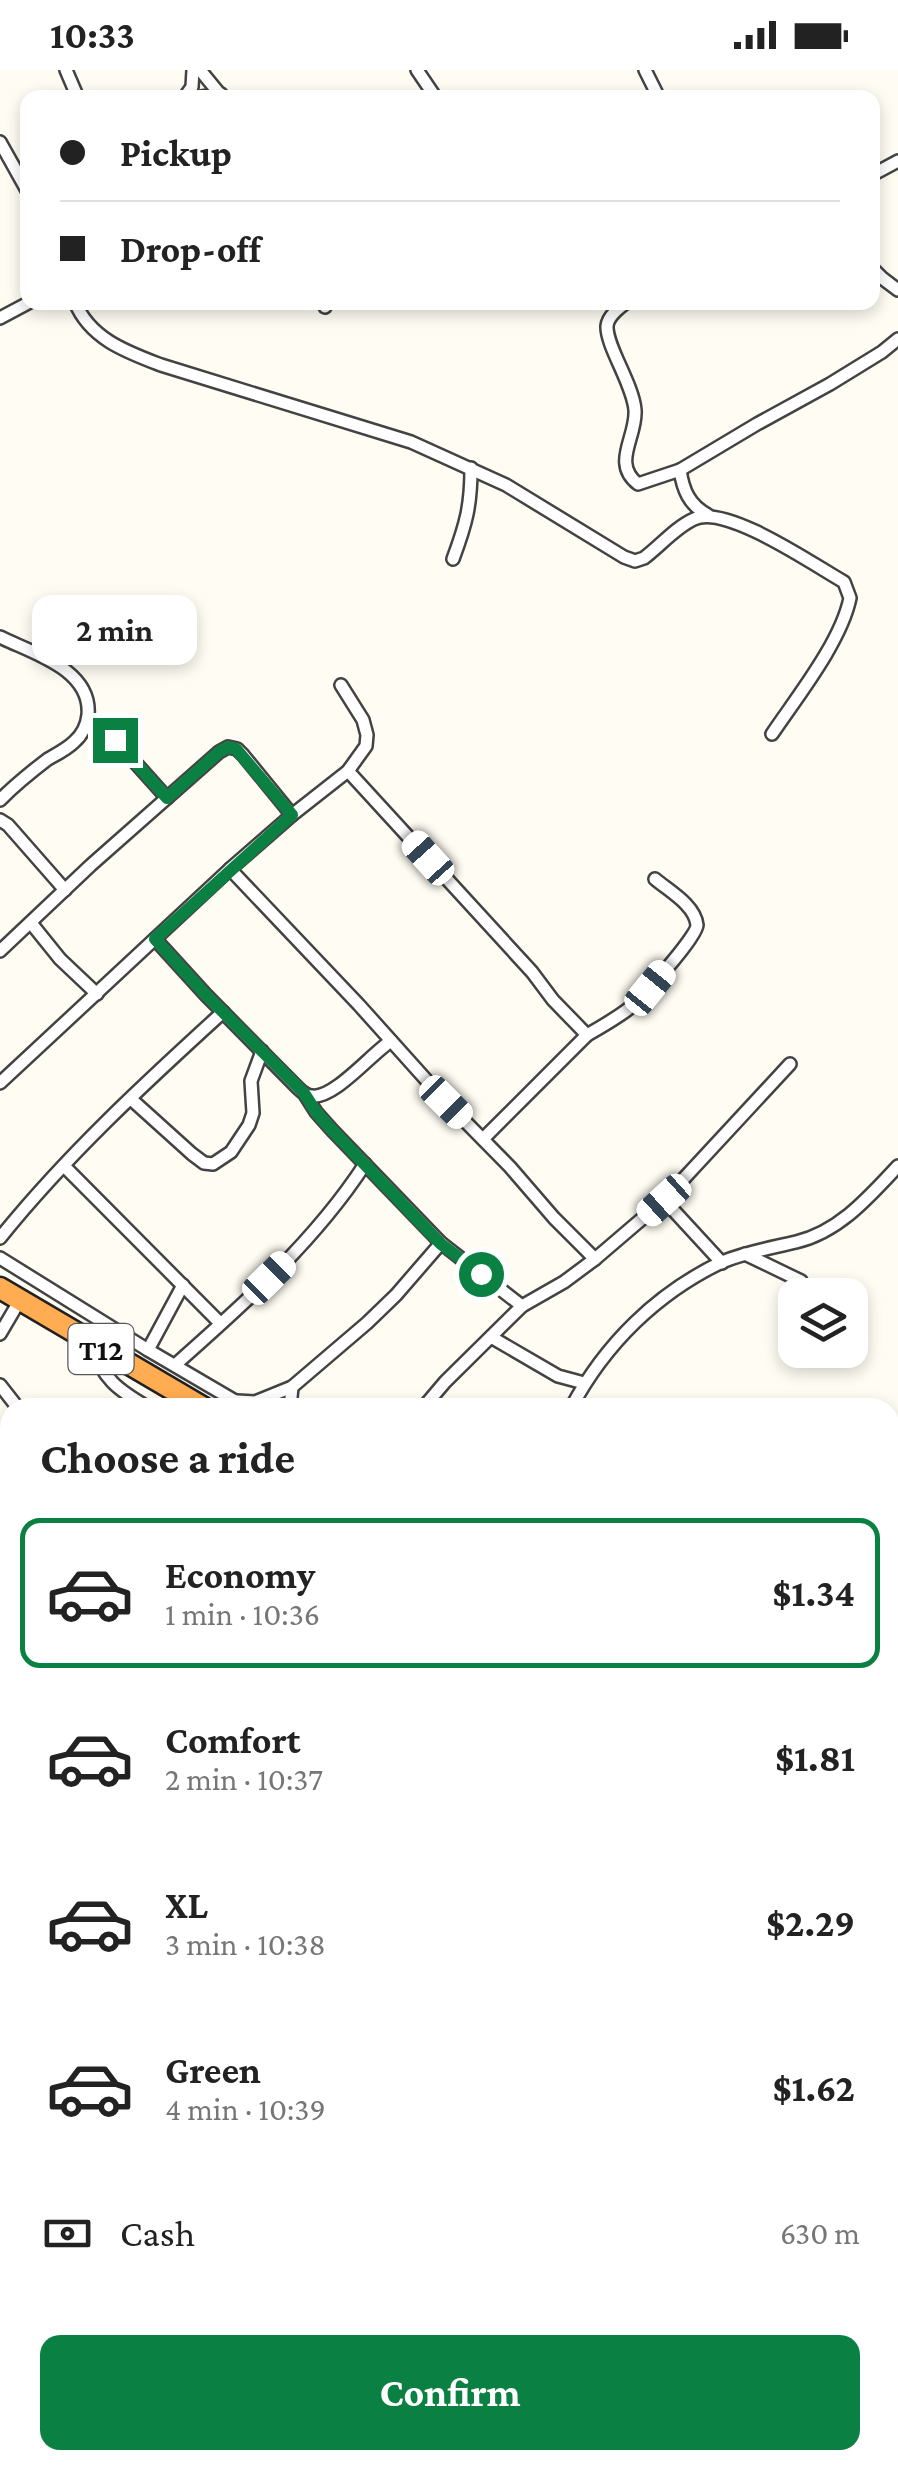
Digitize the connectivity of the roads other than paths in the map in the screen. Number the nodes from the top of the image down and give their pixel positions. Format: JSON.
{"nodes":[{"id":1,"x":196,"y":70,"type":"edge"},
{"id":2,"x":216,"y":90,"type":"edge"},
{"id":3,"x":0,"y":142,"type":"edge"},
{"id":4,"x":20,"y":171,"type":"edge"},
{"id":5,"x":78,"y":310,"type":"edge"},
{"id":6,"x":618,"y":310,"type":"edge"},
{"id":7,"x":898,"y":339,"type":"edge"},
{"id":8,"x":471,"y":468,"type":"junction"},
{"id":9,"x":680,"y":470,"type":"junction"},
{"id":10,"x":708,"y":515,"type":"junction"},
{"id":11,"x":454,"y":559,"type":"dead end"},
{"id":12,"x":0,"y":637,"type":"edge"},
{"id":13,"x":341,"y":685,"type":"dead end"},
{"id":14,"x":88,"y":720,"type":"junction"},
{"id":15,"x":772,"y":734,"type":"dead end"},
{"id":16,"x":348,"y":771,"type":"junction"},
{"id":17,"x":167,"y":798,"type":"junction"},
{"id":18,"x":0,"y":800,"type":"edge"},
{"id":19,"x":292,"y":815,"type":"junction"},
{"id":20,"x":0,"y":820,"type":"edge"},
{"id":21,"x":230,"y":869,"type":"junction"},
{"id":22,"x":655,"y":879,"type":"dead end"},
{"id":23,"x":65,"y":890,"type":"junction"},
{"id":24,"x":32,"y":923,"type":"junction"},
{"id":25,"x":155,"y":939,"type":"junction"},
{"id":26,"x":0,"y":951,"type":"edge"},
{"id":27,"x":97,"y":994,"type":"junction"},
{"id":28,"x":223,"y":1012,"type":"junction"},
{"id":29,"x":587,"y":1036,"type":"junction"},
{"id":30,"x":392,"y":1041,"type":"junction"},
{"id":31,"x":262,"y":1052,"type":"junction"},
{"id":32,"x":790,"y":1064,"type":"dead end"},
{"id":33,"x":0,"y":1082,"type":"edge"},
{"id":34,"x":304,"y":1093,"type":"junction"},
{"id":35,"x":131,"y":1099,"type":"junction"},
{"id":36,"x":483,"y":1139,"type":"junction"},
{"id":37,"x":365,"y":1164,"type":"junction"},
{"id":38,"x":64,"y":1166,"type":"junction"},
{"id":39,"x":898,"y":1166,"type":"edge"},
{"id":40,"x":664,"y":1200,"type":"junction"},
{"id":41,"x":0,"y":1238,"type":"edge"},
{"id":42,"x":441,"y":1244,"type":"junction"},
{"id":43,"x":745,"y":1254,"type":"junction"},
{"id":44,"x":0,"y":1258,"type":"edge"},
{"id":45,"x":595,"y":1259,"type":"junction"},
{"id":46,"x":722,"y":1263,"type":"junction"},
{"id":47,"x":797,"y":1278,"type":"edge"},
{"id":48,"x":183,"y":1286,"type":"junction"},
{"id":49,"x":0,"y":1288,"type":"edge"},
{"id":50,"x":20,"y":1300,"type":"junction"},
{"id":51,"x":522,"y":1306,"type":"junction"},
{"id":52,"x":220,"y":1324,"type":"junction"},
{"id":53,"x":0,"y":1334,"type":"edge"},
{"id":54,"x":491,"y":1338,"type":"junction"},
{"id":55,"x":92,"y":1343,"type":"junction"},
{"id":56,"x":148,"y":1350,"type":"junction"},
{"id":57,"x":175,"y":1365,"type":"junction"},
{"id":58,"x":584,"y":1383,"type":"junction"},
{"id":59,"x":292,"y":1387,"type":"junction"},
{"id":60,"x":132,"y":1398,"type":"edge"},
{"id":61,"x":187,"y":1398,"type":"edge"},
{"id":62,"x":231,"y":1398,"type":"edge"},
{"id":63,"x":271,"y":1398,"type":"edge"},
{"id":64,"x":291,"y":1398,"type":"edge"},
{"id":65,"x":431,"y":1398,"type":"edge"},
{"id":66,"x":576,"y":1398,"type":"edge"}],
"edges":[{"from":1,"to":2,"type":"street"},
{"from":3,"to":4,"type":"street"},
{"from":5,"to":8,"type":"street"},
{"from":6,"to":9,"type":"street"},
{"from":7,"to":9,"type":"street"},
{"from":8,"to":10,"type":"street"},
{"from":8,"to":11,"type":"street"},
{"from":9,"to":10,"type":"street"},
{"from":10,"to":15,"type":"street"},
{"from":12,"to":14,"type":"street"},
{"from":13,"to":16,"type":"street"},
{"from":14,"to":17,"type":"street"},
{"from":14,"to":18,"type":"street"},
{"from":16,"to":19,"type":"street"},
{"from":16,"to":29,"type":"street"},
{"from":17,"to":19,"type":"street"},
{"from":17,"to":23,"type":"street"},
{"from":19,"to":21,"type":"street"},
{"from":20,"to":23,"type":"street"},
{"from":21,"to":25,"type":"street"},
{"from":21,"to":30,"type":"street"},
{"from":22,"to":29,"type":"street"},
{"from":23,"to":24,"type":"street"},
{"from":24,"to":26,"type":"street"},
{"from":24,"to":27,"type":"street"},
{"from":25,"to":27,"type":"street"},
{"from":25,"to":28,"type":"street"},
{"from":27,"to":33,"type":"street"},
{"from":28,"to":31,"type":"street"},
{"from":28,"to":35,"type":"street"},
{"from":29,"to":36,"type":"street"},
{"from":30,"to":34,"type":"street"},
{"from":30,"to":36,"type":"street"},
{"from":31,"to":34,"type":"street"},
{"from":31,"to":35,"type":"street"},
{"from":32,"to":40,"type":"street"},
{"from":34,"to":37,"type":"street"},
{"from":35,"to":38,"type":"street"},
{"from":36,"to":45,"type":"street"},
{"from":37,"to":42,"type":"street"},
{"from":37,"to":52,"type":"street"},
{"from":38,"to":41,"type":"street"},
{"from":38,"to":48,"type":"street"},
{"from":39,"to":43,"type":"street"},
{"from":40,"to":45,"type":"street"},
{"from":40,"to":46,"type":"street"},
{"from":42,"to":51,"type":"street"},
{"from":42,"to":59,"type":"street"},
{"from":43,"to":46,"type":"street"},
{"from":43,"to":47,"type":"street"},
{"from":44,"to":56,"type":"street"},
{"from":45,"to":51,"type":"street"},
{"from":46,"to":58,"type":"street"},
{"from":48,"to":52,"type":"street"},
{"from":48,"to":56,"type":"street"},
{"from":49,"to":50,"type":"highway","number":"T12"},
{"from":50,"to":53,"type":"street"},
{"from":50,"to":55,"type":"highway","number":"T12"},
{"from":51,"to":54,"type":"street"},
{"from":52,"to":57,"type":"street"},
{"from":54,"to":58,"type":"street"},
{"from":54,"to":65,"type":"street"},
{"from":55,"to":60,"type":"street"},
{"from":55,"to":61,"type":"highway","number":"T12"},
{"from":56,"to":57,"type":"street"},
{"from":57,"to":62,"type":"street"},
{"from":58,"to":66,"type":"street"},
{"from":59,"to":63,"type":"street"},
{"from":59,"to":64,"type":"street"}]}
